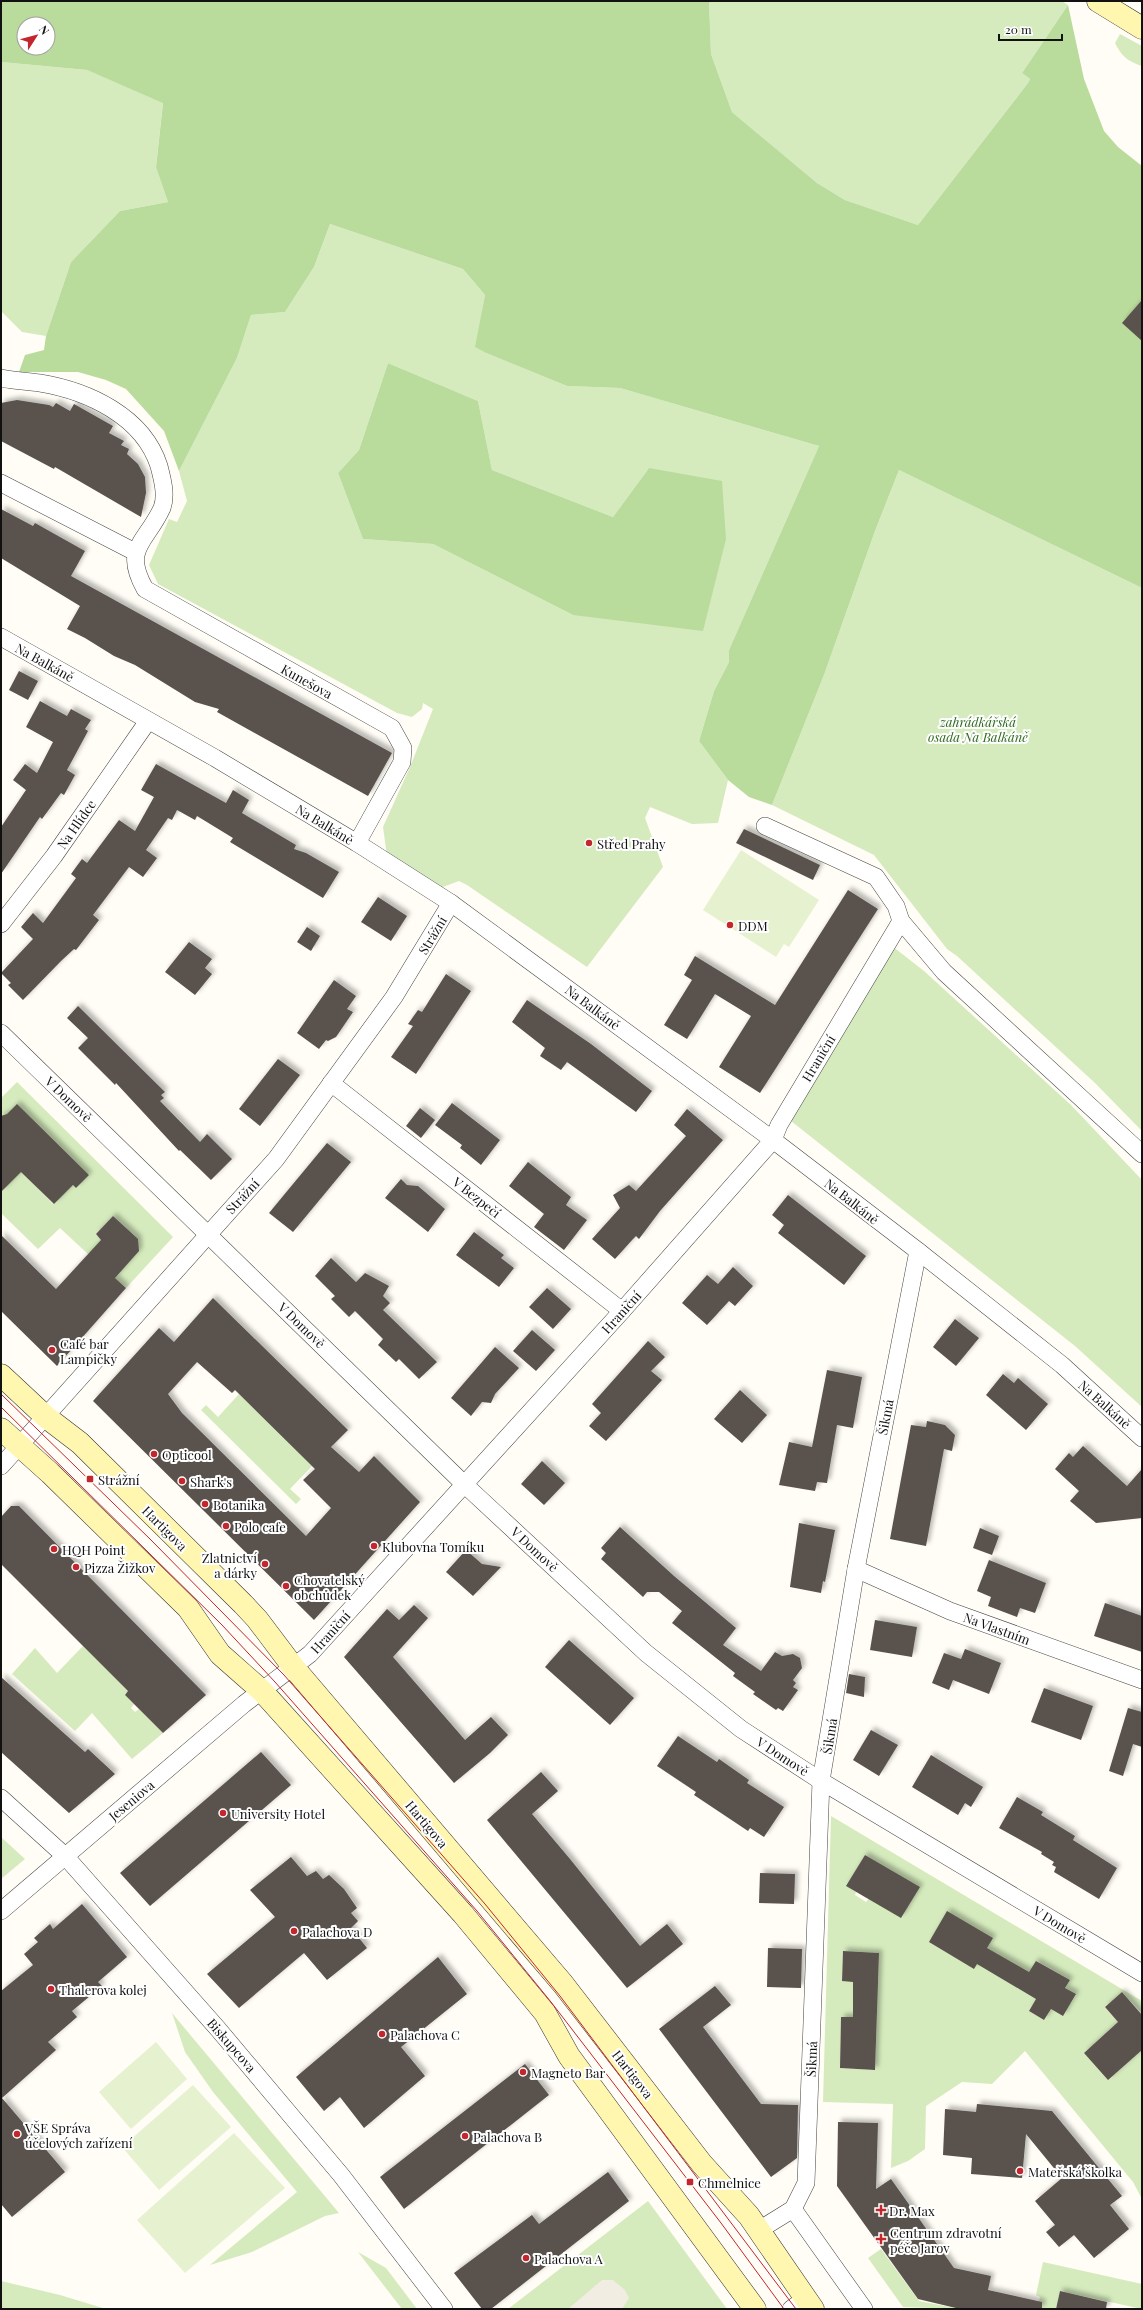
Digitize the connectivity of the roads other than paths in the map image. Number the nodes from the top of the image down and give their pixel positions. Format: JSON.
{"nodes":[{"id":1,"x":1098,"y":1,"type":"edge"},
{"id":2,"x":1142,"y":28,"type":"edge"},
{"id":3,"x":1,"y":378,"type":"edge"},
{"id":4,"x":1,"y":483,"type":"edge"},
{"id":5,"x":135,"y":552,"type":"junction"},
{"id":6,"x":1,"y":637,"type":"edge"},
{"id":7,"x":148,"y":721,"type":"junction"},
{"id":8,"x":765,"y":826,"type":"dead end"},
{"id":9,"x":357,"y":843,"type":"junction"},
{"id":10,"x":451,"y":903,"type":"junction"},
{"id":11,"x":900,"y":921,"type":"junction"},
{"id":12,"x":1,"y":924,"type":"edge"},
{"id":13,"x":1,"y":1033,"type":"edge"},
{"id":14,"x":331,"y":1083,"type":"junction"},
{"id":15,"x":773,"y":1140,"type":"junction"},
{"id":16,"x":1142,"y":1154,"type":"edge"},
{"id":17,"x":208,"y":1233,"type":"junction"},
{"id":18,"x":918,"y":1251,"type":"junction"},
{"id":19,"x":622,"y":1311,"type":"junction"},
{"id":20,"x":1,"y":1375,"type":"edge"},
{"id":21,"x":46,"y":1417,"type":"junction"},
{"id":22,"x":1,"y":1429,"type":"edge"},
{"id":23,"x":1142,"y":1438,"type":"edge"},
{"id":24,"x":20,"y":1446,"type":"junction"},
{"id":25,"x":1,"y":1466,"type":"edge"},
{"id":26,"x":464,"y":1484,"type":"junction"},
{"id":27,"x":856,"y":1569,"type":"junction"},
{"id":28,"x":294,"y":1668,"type":"junction"},
{"id":29,"x":1142,"y":1680,"type":"edge"},
{"id":30,"x":262,"y":1691,"type":"junction"},
{"id":31,"x":821,"y":1781,"type":"junction"},
{"id":32,"x":1,"y":1798,"type":"edge"},
{"id":33,"x":65,"y":1856,"type":"junction"},
{"id":34,"x":1,"y":1911,"type":"edge"},
{"id":35,"x":1142,"y":1973,"type":"edge"},
{"id":36,"x":792,"y":2209,"type":"junction"},
{"id":37,"x":759,"y":2230,"type":"junction"},
{"id":38,"x":803,"y":2305,"type":"edge"},
{"id":39,"x":444,"y":2309,"type":"edge"},
{"id":40,"x":755,"y":2309,"type":"edge"},
{"id":41,"x":864,"y":2309,"type":"edge"}],
"edges":[{"from":1,"to":2,"type":"main road"},
{"from":3,"to":5,"type":"street"},
{"from":4,"to":5,"type":"street"},
{"from":5,"to":9,"type":"street","name":"Kunešova"},
{"from":6,"to":7,"type":"street","name":"Na Balkáně"},
{"from":7,"to":9,"type":"street","name":"Na Balkáně"},
{"from":7,"to":12,"type":"street","name":"Na Hlídce"},
{"from":8,"to":11,"type":"street"},
{"from":9,"to":10,"type":"street","name":"Na Balkáně"},
{"from":10,"to":14,"type":"street","name":"Strážní"},
{"from":10,"to":15,"type":"street","name":"Na Balkáně"},
{"from":11,"to":15,"type":"street","name":"Hraniční"},
{"from":11,"to":16,"type":"street"},
{"from":13,"to":17,"type":"street","name":"V Domově"},
{"from":14,"to":17,"type":"street","name":"Strážní"},
{"from":14,"to":19,"type":"street","name":"V Bezpečí"},
{"from":15,"to":18,"type":"street","name":"Na Balkáně"},
{"from":15,"to":19,"type":"street","name":"Hraniční"},
{"from":17,"to":21,"type":"street","name":"Strážní"},
{"from":17,"to":26,"type":"street","name":"V Domově"},
{"from":18,"to":23,"type":"street","name":"Na Balkáně"},
{"from":18,"to":27,"type":"street","name":"Šikmá"},
{"from":19,"to":26,"type":"street","name":"Hraniční"},
{"from":20,"to":21,"type":"main road","name":"Hartigova"},
{"from":21,"to":24,"type":"street","name":"Strážní"},
{"from":21,"to":28,"type":"main road","name":"Hartigova"},
{"from":22,"to":24,"type":"main road"},
{"from":24,"to":25,"type":"street","name":"Strážní"},
{"from":24,"to":30,"type":"main road"},
{"from":26,"to":28,"type":"street","name":"Hraniční"},
{"from":26,"to":31,"type":"street","name":"V Domově"},
{"from":27,"to":29,"type":"street","name":"Na Vlastním"},
{"from":27,"to":31,"type":"street","name":"Šikmá"},
{"from":28,"to":30,"type":"street","name":"Hraniční"},
{"from":28,"to":37,"type":"main road","name":"Hartigova"},
{"from":30,"to":33,"type":"street","name":"Jeseniova"},
{"from":30,"to":40,"type":"main road"},
{"from":31,"to":35,"type":"street","name":"V Domově"},
{"from":31,"to":36,"type":"street","name":"Šikmá"},
{"from":32,"to":33,"type":"street","name":"Biskupcova"},
{"from":33,"to":34,"type":"street","name":"Jeseniova"},
{"from":33,"to":39,"type":"street","name":"Biskupcova"},
{"from":36,"to":37,"type":"street","name":"Šikmá"},
{"from":36,"to":41,"type":"street"},
{"from":37,"to":38,"type":"main road","name":"Hartigova"}]}
